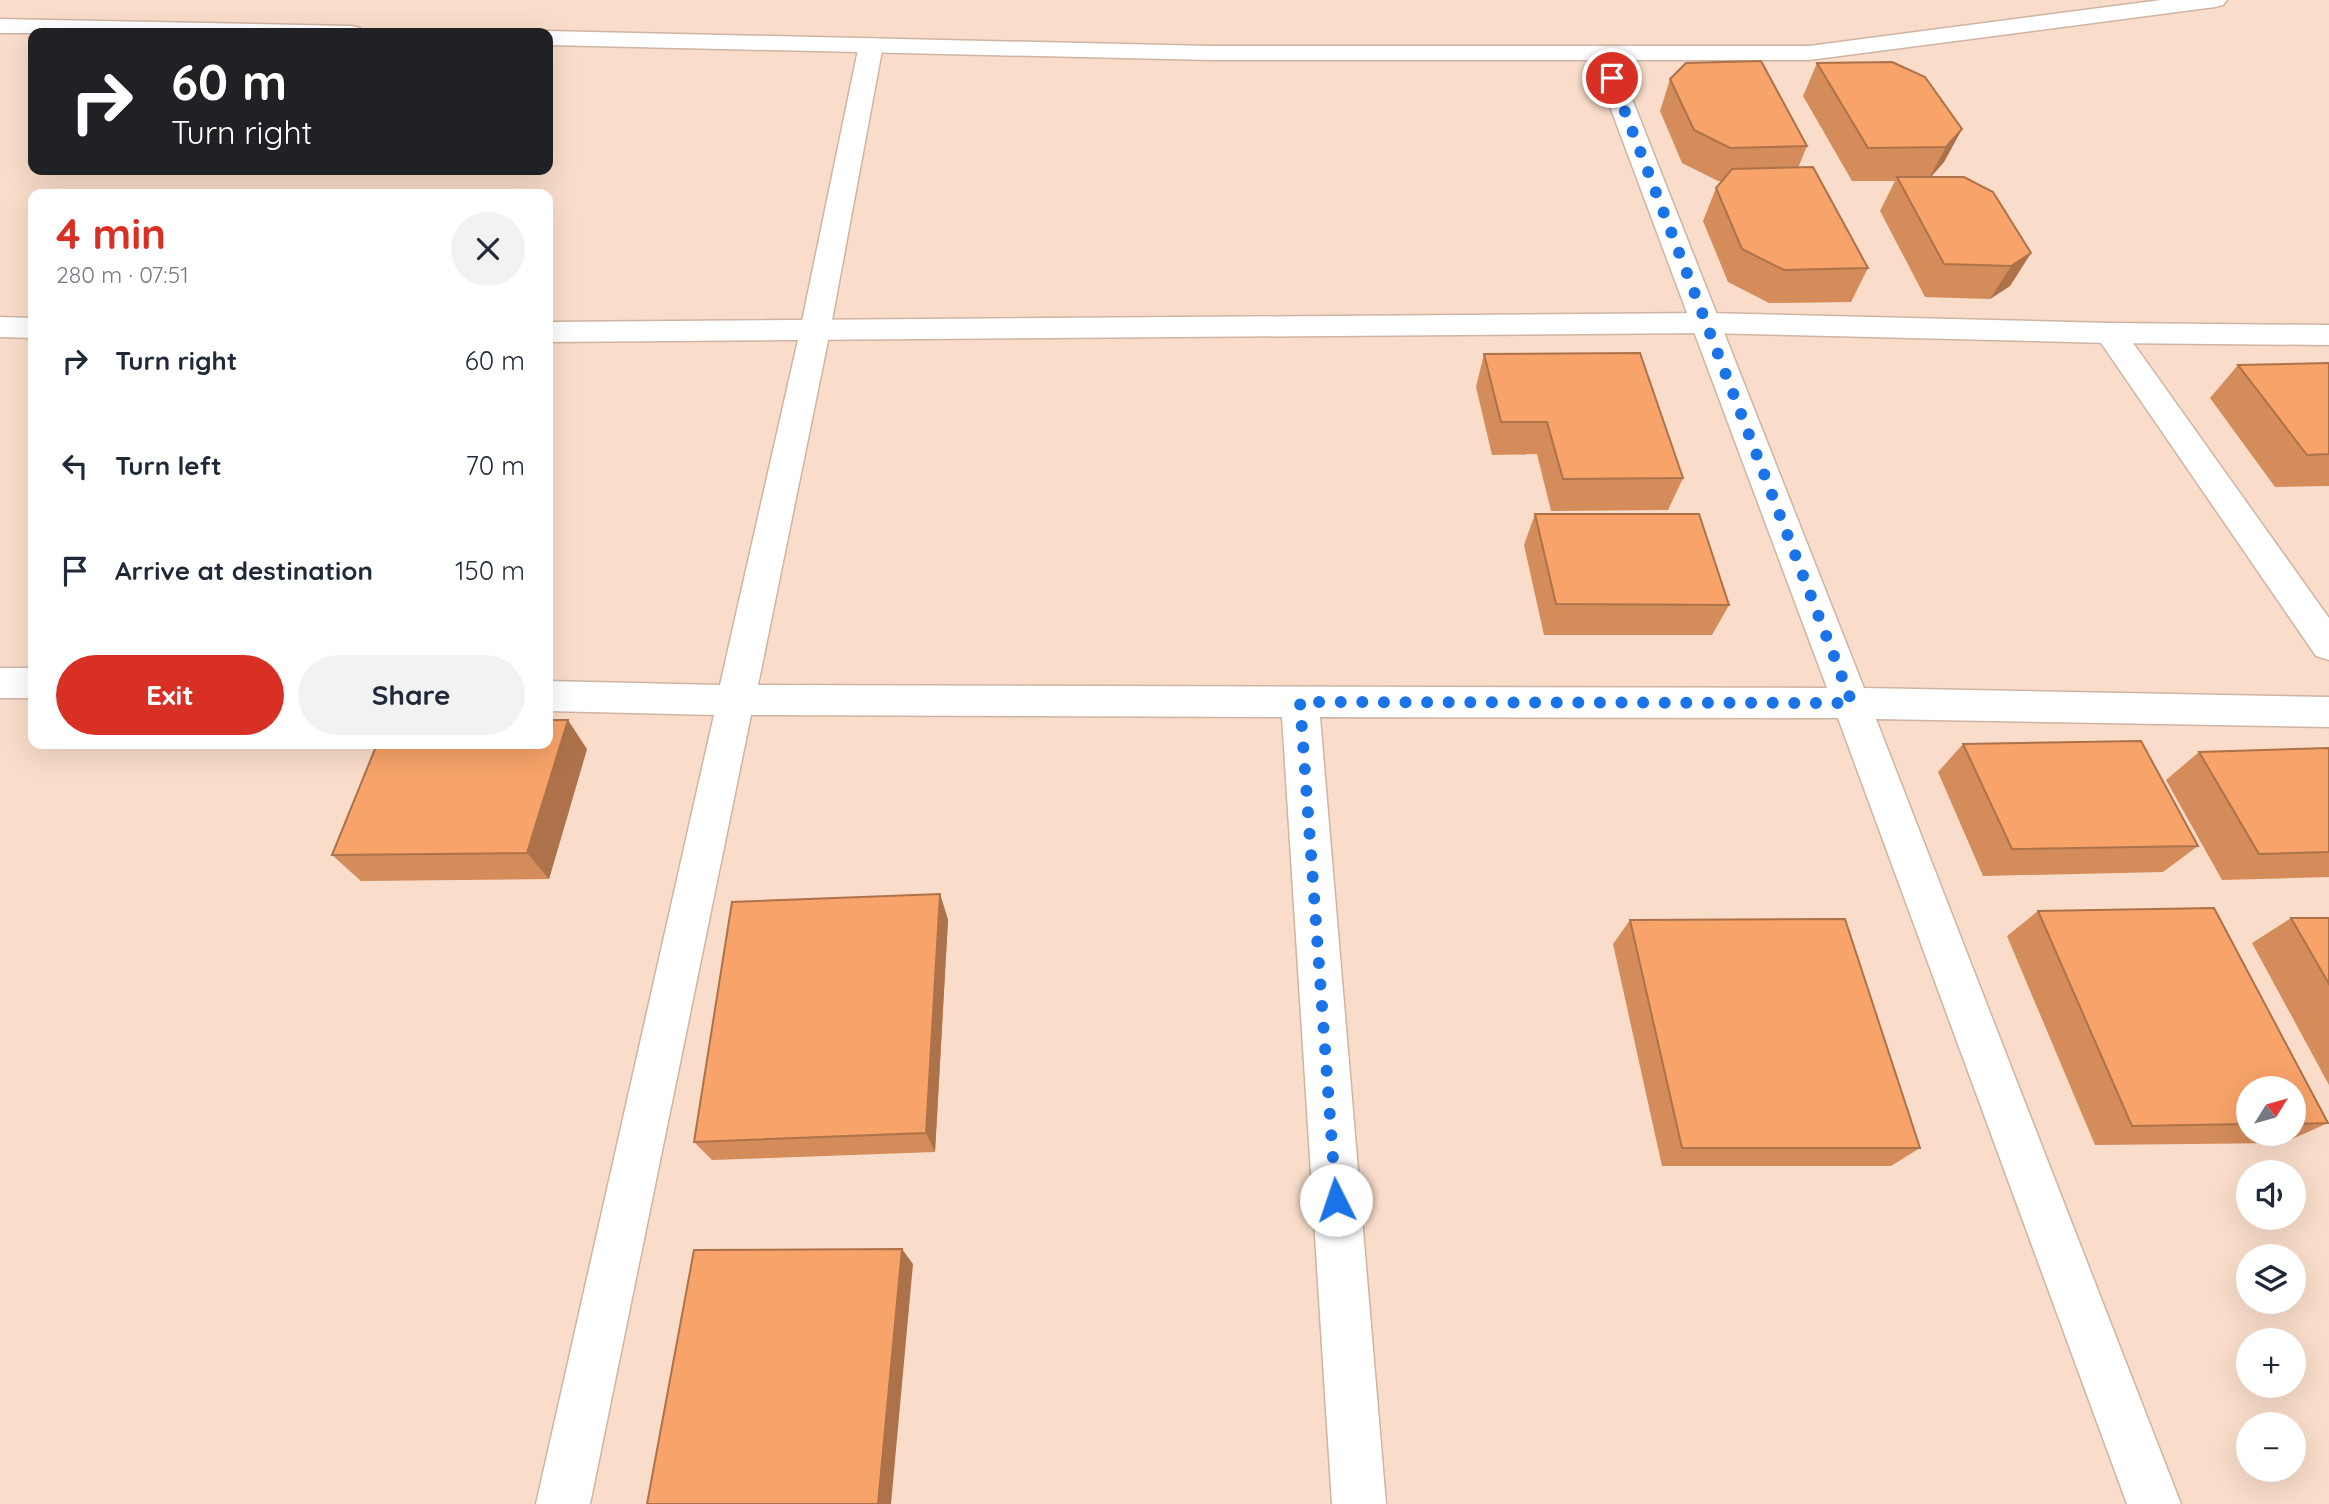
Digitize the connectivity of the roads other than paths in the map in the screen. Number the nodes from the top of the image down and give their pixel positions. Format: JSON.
{"nodes":[{"id":1,"x":2215,"y":0,"type":"edge"},
{"id":2,"x":0,"y":26,"type":"edge"},
{"id":3,"x":101,"y":28,"type":"edge"},
{"id":4,"x":553,"y":38,"type":"edge"},
{"id":5,"x":871,"y":45,"type":"junction"},
{"id":6,"x":1602,"y":53,"type":"junction"},
{"id":7,"x":1706,"y":323,"type":"junction"},
{"id":8,"x":0,"y":327,"type":"edge"},
{"id":9,"x":28,"y":328,"type":"edge"},
{"id":10,"x":815,"y":331,"type":"junction"},
{"id":11,"x":553,"y":332,"type":"edge"},
{"id":12,"x":2110,"y":333,"type":"junction"},
{"id":13,"x":2329,"y":335,"type":"edge"},
{"id":14,"x":2329,"y":646,"type":"edge"},
{"id":15,"x":0,"y":683,"type":"edge"},
{"id":16,"x":28,"y":683,"type":"edge"},
{"id":17,"x":553,"y":696,"type":"edge"},
{"id":18,"x":736,"y":700,"type":"junction"},
{"id":19,"x":1300,"y":702,"type":"junction"},
{"id":20,"x":1852,"y":703,"type":"junction"},
{"id":21,"x":2329,"y":712,"type":"edge"},
{"id":22,"x":563,"y":1504,"type":"edge"},
{"id":23,"x":1359,"y":1504,"type":"edge"},
{"id":24,"x":2154,"y":1504,"type":"edge"}],
"edges":[{"from":1,"to":6,"type":"street"},
{"from":2,"to":3,"type":"street"},
{"from":4,"to":5,"type":"street"},
{"from":5,"to":6,"type":"street"},
{"from":5,"to":10,"type":"street"},
{"from":6,"to":7,"type":"street"},
{"from":7,"to":10,"type":"street"},
{"from":7,"to":12,"type":"street"},
{"from":7,"to":20,"type":"street"},
{"from":8,"to":9,"type":"street"},
{"from":10,"to":11,"type":"street"},
{"from":10,"to":18,"type":"street"},
{"from":12,"to":13,"type":"street"},
{"from":12,"to":14,"type":"street"},
{"from":15,"to":16,"type":"street"},
{"from":17,"to":18,"type":"street"},
{"from":18,"to":19,"type":"street"},
{"from":18,"to":22,"type":"street"},
{"from":19,"to":20,"type":"street"},
{"from":19,"to":23,"type":"street"},
{"from":20,"to":21,"type":"street"},
{"from":20,"to":24,"type":"street"}]}
